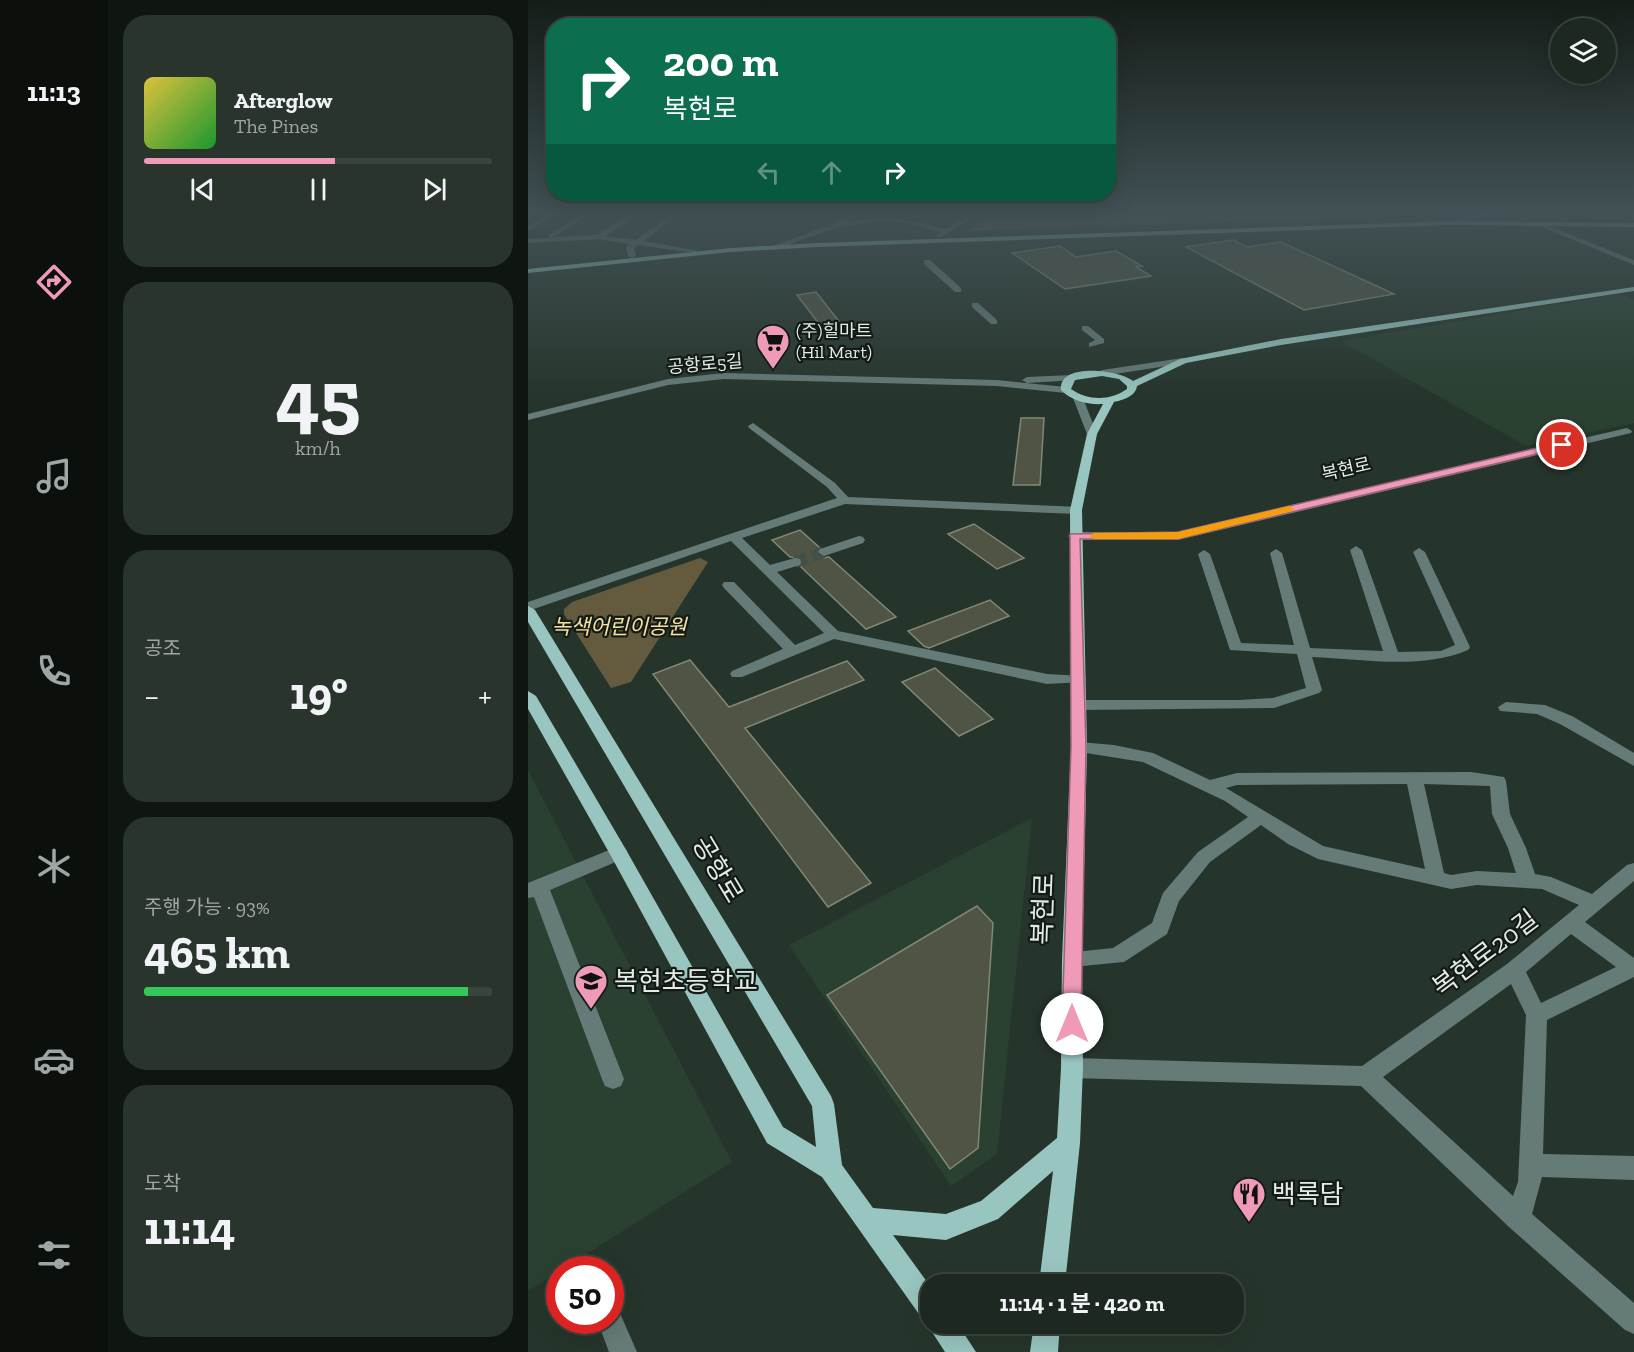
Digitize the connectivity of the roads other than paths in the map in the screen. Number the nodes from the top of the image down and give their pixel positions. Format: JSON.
{"nodes":[{"id":1,"x":940,"y":274,"type":"edge"},
{"id":2,"x":1634,"y":289,"type":"edge"},
{"id":3,"x":958,"y":290,"type":"dead end"},
{"id":4,"x":975,"y":305,"type":"dead end"},
{"id":5,"x":994,"y":322,"type":"dead end"},
{"id":6,"x":1085,"y":328,"type":"dead end"},
{"id":7,"x":1092,"y":345,"type":"dead end"},
{"id":8,"x":1183,"y":361,"type":"junction"},
{"id":9,"x":1102,"y":373,"type":"junction"},
{"id":10,"x":1072,"y":378,"type":"junction"},
{"id":11,"x":998,"y":383,"type":"junction"},
{"id":12,"x":1132,"y":385,"type":"junction"},
{"id":13,"x":1066,"y":390,"type":"junction"},
{"id":14,"x":1078,"y":398,"type":"junction"},
{"id":15,"x":1110,"y":400,"type":"junction"},
{"id":16,"x":528,"y":417,"type":"edge"},
{"id":17,"x":753,"y":426,"type":"dead end"},
{"id":18,"x":1627,"y":430,"type":"dead end"},
{"id":19,"x":1092,"y":435,"type":"junction"},
{"id":20,"x":845,"y":500,"type":"junction"},
{"id":21,"x":1076,"y":510,"type":"junction"},
{"id":22,"x":733,"y":536,"type":"junction"},
{"id":23,"x":1074,"y":536,"type":"junction"},
{"id":24,"x":859,"y":540,"type":"dead end"},
{"id":25,"x":1356,"y":550,"type":"dead end"},
{"id":26,"x":824,"y":552,"type":"tunnel mouth"},
{"id":27,"x":1419,"y":552,"type":"dead end"},
{"id":28,"x":1276,"y":553,"type":"dead end"},
{"id":29,"x":1204,"y":554,"type":"dead end"},
{"id":30,"x":795,"y":562,"type":"tunnel mouth"},
{"id":31,"x":768,"y":570,"type":"junction"},
{"id":32,"x":729,"y":585,"type":"dead end"},
{"id":33,"x":528,"y":608,"type":"edge"},
{"id":34,"x":833,"y":634,"type":"junction"},
{"id":35,"x":794,"y":651,"type":"junction"},
{"id":36,"x":1302,"y":651,"type":"junction"},
{"id":37,"x":1392,"y":656,"type":"junction"},
{"id":38,"x":737,"y":674,"type":"dead end"},
{"id":39,"x":1078,"y":679,"type":"junction"},
{"id":40,"x":528,"y":696,"type":"edge"},
{"id":41,"x":1078,"y":705,"type":"junction"},
{"id":42,"x":1506,"y":707,"type":"dead end"},
{"id":43,"x":1078,"y":747,"type":"junction"},
{"id":44,"x":1634,"y":760,"type":"edge"},
{"id":45,"x":1415,"y":780,"type":"junction"},
{"id":46,"x":1209,"y":786,"type":"junction"},
{"id":47,"x":1261,"y":816,"type":"junction"},
{"id":48,"x":620,"y":853,"type":"junction"},
{"id":49,"x":1634,"y":870,"type":"edge"},
{"id":50,"x":1436,"y":879,"type":"junction"},
{"id":51,"x":1528,"y":881,"type":"junction"},
{"id":52,"x":534,"y":889,"type":"edge"},
{"id":53,"x":1594,"y":903,"type":"junction"},
{"id":54,"x":1571,"y":922,"type":"junction"},
{"id":55,"x":1071,"y":959,"type":"junction"},
{"id":56,"x":1634,"y":968,"type":"edge"},
{"id":57,"x":1514,"y":970,"type":"junction"},
{"id":58,"x":1537,"y":1015,"type":"junction"},
{"id":59,"x":1072,"y":1068,"type":"junction"},
{"id":60,"x":1366,"y":1076,"type":"junction"},
{"id":61,"x":613,"y":1079,"type":"dead end"},
{"id":62,"x":1068,"y":1143,"type":"junction"},
{"id":63,"x":1531,"y":1165,"type":"junction"},
{"id":64,"x":1634,"y":1168,"type":"edge"},
{"id":65,"x":830,"y":1169,"type":"junction"},
{"id":66,"x":867,"y":1220,"type":"junction"},
{"id":67,"x":1527,"y":1225,"type":"junction"},
{"id":68,"x":1053,"y":1274,"type":"edge"},
{"id":69,"x":920,"y":1294,"type":"edge"},
{"id":70,"x":1634,"y":1321,"type":"edge"},
{"id":71,"x":616,"y":1334,"type":"edge"},
{"id":72,"x":949,"y":1334,"type":"edge"},
{"id":73,"x":1046,"y":1334,"type":"edge"},
{"id":74,"x":623,"y":1352,"type":"edge"},
{"id":75,"x":962,"y":1352,"type":"edge"},
{"id":76,"x":1044,"y":1352,"type":"edge"}],
"edges":[{"from":1,"to":3,"type":"street"},
{"from":2,"to":8,"type":"main road"},
{"from":4,"to":5,"type":"street"},
{"from":6,"to":7,"type":"street"},
{"from":8,"to":9,"type":"street"},
{"from":8,"to":12,"type":"main road"},
{"from":9,"to":10,"type":"main road"},
{"from":9,"to":12,"type":"main road"},
{"from":10,"to":11,"type":"street"},
{"from":10,"to":13,"type":"main road"},
{"from":11,"to":13,"type":"street"},
{"from":11,"to":16,"type":"street","name":"공항로5길"},
{"from":12,"to":15,"type":"main road"},
{"from":13,"to":14,"type":"main road"},
{"from":14,"to":15,"type":"main road"},
{"from":14,"to":19,"type":"street"},
{"from":15,"to":19,"type":"main road","name":"복현로"},
{"from":17,"to":20,"type":"street"},
{"from":18,"to":23,"type":"street","name":"복현로"},
{"from":19,"to":21,"type":"main road","name":"복현로"},
{"from":20,"to":21,"type":"street"},
{"from":20,"to":22,"type":"street"},
{"from":21,"to":23,"type":"main road","name":"복현로"},
{"from":22,"to":31,"type":"street"},
{"from":22,"to":33,"type":"street"},
{"from":23,"to":39,"type":"main road","name":"복현로"},
{"from":24,"to":26,"type":"street"},
{"from":25,"to":37,"type":"street"},
{"from":27,"to":37,"type":"street"},
{"from":28,"to":36,"type":"street"},
{"from":29,"to":36,"type":"street"},
{"from":30,"to":31,"type":"street"},
{"from":31,"to":34,"type":"street"},
{"from":32,"to":35,"type":"street"},
{"from":33,"to":65,"type":"main road","name":"공항로"},
{"from":34,"to":35,"type":"street"},
{"from":34,"to":39,"type":"street"},
{"from":35,"to":38,"type":"street"},
{"from":36,"to":37,"type":"street"},
{"from":36,"to":41,"type":"street"},
{"from":39,"to":41,"type":"main road","name":"복현로"},
{"from":40,"to":48,"type":"main road","name":"공항로"},
{"from":41,"to":43,"type":"main road","name":"복현로"},
{"from":42,"to":44,"type":"street"},
{"from":43,"to":46,"type":"street"},
{"from":43,"to":55,"type":"main road","name":"복현로"},
{"from":45,"to":46,"type":"street"},
{"from":45,"to":50,"type":"street"},
{"from":45,"to":51,"type":"street"},
{"from":46,"to":47,"type":"street"},
{"from":47,"to":50,"type":"street"},
{"from":47,"to":55,"type":"street"},
{"from":48,"to":52,"type":"street"},
{"from":48,"to":65,"type":"main road","name":"공항로"},
{"from":49,"to":53,"type":"street","name":"복현로20길"},
{"from":50,"to":51,"type":"street"},
{"from":51,"to":53,"type":"street"},
{"from":52,"to":61,"type":"street"},
{"from":53,"to":54,"type":"street","name":"복현로20길"},
{"from":54,"to":56,"type":"street"},
{"from":54,"to":57,"type":"street","name":"복현로20길"},
{"from":55,"to":59,"type":"main road","name":"복현로"},
{"from":56,"to":58,"type":"street"},
{"from":57,"to":58,"type":"street"},
{"from":57,"to":60,"type":"street","name":"복현로20길"},
{"from":58,"to":63,"type":"street"},
{"from":59,"to":60,"type":"street"},
{"from":59,"to":62,"type":"main road","name":"복현로"},
{"from":60,"to":67,"type":"street"},
{"from":62,"to":66,"type":"main road"},
{"from":62,"to":68,"type":"main road","name":"복현로"},
{"from":63,"to":64,"type":"street"},
{"from":63,"to":67,"type":"street"},
{"from":65,"to":66,"type":"main road","name":"공항로"},
{"from":66,"to":69,"type":"main road","name":"공항로"},
{"from":67,"to":70,"type":"street"},
{"from":71,"to":74,"type":"street"},
{"from":72,"to":75,"type":"main road"},
{"from":73,"to":76,"type":"main road"}]}
